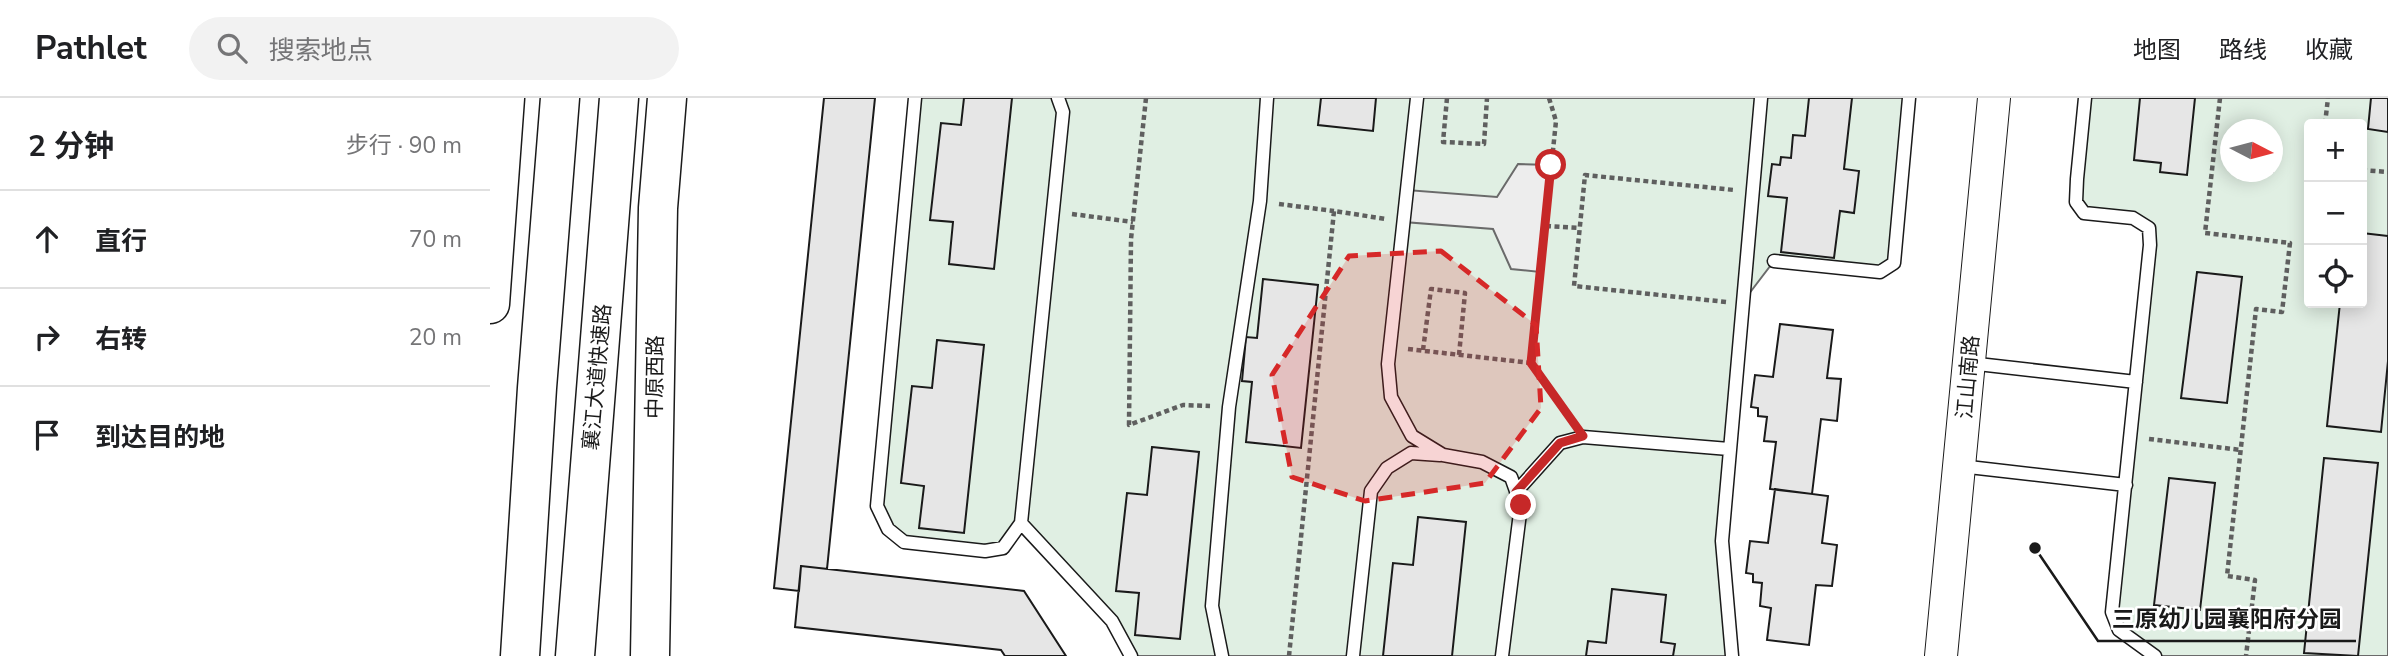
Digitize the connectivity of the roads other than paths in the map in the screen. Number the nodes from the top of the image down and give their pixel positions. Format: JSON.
{"nodes":[{"id":1,"x":505,"y":98,"type":"edge"},
{"id":2,"x":560,"y":98,"type":"edge"},
{"id":3,"x":619,"y":98,"type":"edge"},
{"id":4,"x":667,"y":98,"type":"edge"},
{"id":5,"x":915,"y":98,"type":"edge"},
{"id":6,"x":1058,"y":98,"type":"edge"},
{"id":7,"x":1267,"y":98,"type":"edge"},
{"id":8,"x":1417,"y":98,"type":"edge"},
{"id":9,"x":1760,"y":98,"type":"edge"},
{"id":10,"x":1909,"y":98,"type":"edge"},
{"id":11,"x":1994,"y":98,"type":"edge"},
{"id":12,"x":2085,"y":98,"type":"edge"},
{"id":13,"x":1774,"y":261,"type":"dead end"},
{"id":14,"x":490,"y":304,"type":"edge"},
{"id":15,"x":1969,"y":363,"type":"junction"},
{"id":16,"x":2136,"y":382,"type":"junction"},
{"id":17,"x":537,"y":388,"type":"junction"},
{"id":18,"x":1730,"y":449,"type":"junction"},
{"id":19,"x":1443,"y":455,"type":"junction"},
{"id":20,"x":1959,"y":466,"type":"junction"},
{"id":21,"x":2126,"y":485,"type":"junction"},
{"id":22,"x":588,"y":490,"type":"junction"},
{"id":23,"x":1516,"y":492,"type":"junction"},
{"id":24,"x":1021,"y":523,"type":"junction"},
{"id":25,"x":494,"y":656,"type":"edge"},
{"id":26,"x":520,"y":656,"type":"edge"},
{"id":27,"x":575,"y":656,"type":"edge"},
{"id":28,"x":590,"y":656,"type":"edge"},
{"id":29,"x":650,"y":656,"type":"edge"},
{"id":30,"x":1131,"y":656,"type":"edge"},
{"id":31,"x":1222,"y":656,"type":"edge"},
{"id":32,"x":1353,"y":656,"type":"edge"},
{"id":33,"x":1502,"y":656,"type":"edge"},
{"id":34,"x":1732,"y":656,"type":"edge"},
{"id":35,"x":1941,"y":656,"type":"edge"},
{"id":36,"x":2155,"y":656,"type":"edge"}],
"edges":[{"from":1,"to":14,"type":"main road"},
{"from":2,"to":17,"type":"main road"},
{"from":3,"to":22,"type":"main road","name":"襄江大道快速路"},
{"from":4,"to":29,"type":"main road","name":"中原西路"},
{"from":5,"to":24,"type":"lane"},
{"from":6,"to":24,"type":"lane"},
{"from":7,"to":31,"type":"lane"},
{"from":8,"to":19,"type":"lane"},
{"from":9,"to":18,"type":"lane"},
{"from":10,"to":13,"type":"lane"},
{"from":11,"to":15,"type":"street","name":"江山南路"},
{"from":12,"to":16,"type":"lane"},
{"from":15,"to":16,"type":"lane"},
{"from":15,"to":20,"type":"street","name":"江山南路"},
{"from":16,"to":21,"type":"lane"},
{"from":17,"to":25,"type":"main road"},
{"from":17,"to":26,"type":"main road"},
{"from":18,"to":23,"type":"lane"},
{"from":18,"to":34,"type":"lane"},
{"from":19,"to":23,"type":"lane"},
{"from":19,"to":32,"type":"lane"},
{"from":20,"to":21,"type":"lane"},
{"from":20,"to":35,"type":"street","name":"江山南路"},
{"from":21,"to":36,"type":"lane"},
{"from":22,"to":27,"type":"main road","name":"襄江大道快速路"},
{"from":22,"to":28,"type":"main road"},
{"from":23,"to":33,"type":"lane"},
{"from":24,"to":30,"type":"lane"}]}
